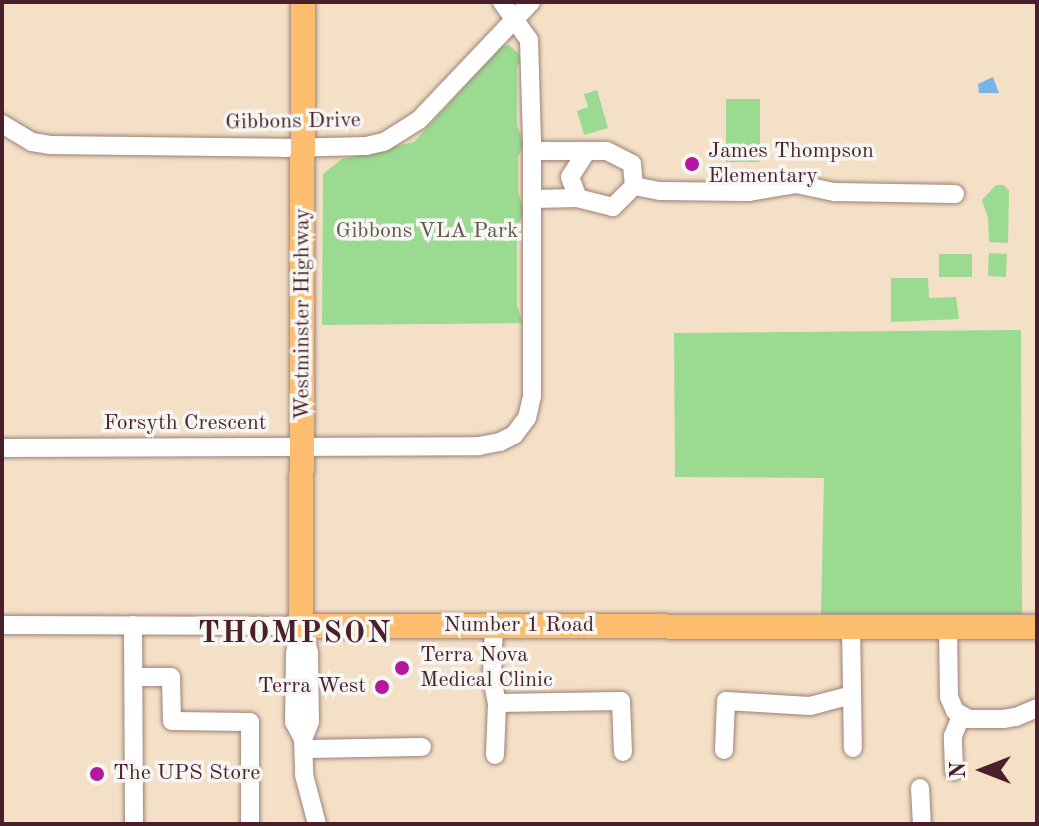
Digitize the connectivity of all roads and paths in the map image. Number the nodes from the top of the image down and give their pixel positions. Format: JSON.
{"nodes":[{"id":1,"x":303,"y":2,"type":"edge"},
{"id":2,"x":531,"y":2,"type":"edge"},
{"id":3,"x":507,"y":10,"type":"edge"},
{"id":4,"x":2,"y":124,"type":"edge"},
{"id":5,"x":303,"y":147,"type":"junction"},
{"id":6,"x":532,"y":151,"type":"junction"},
{"id":7,"x":586,"y":152,"type":"junction"},
{"id":8,"x":634,"y":186,"type":"junction"},
{"id":9,"x":955,"y":194,"type":"dead end"},
{"id":10,"x":578,"y":198,"type":"junction"},
{"id":11,"x":533,"y":199,"type":"junction"},
{"id":12,"x":2,"y":448,"type":"edge"},
{"id":13,"x":302,"y":449,"type":"junction"},
{"id":14,"x":2,"y":625,"type":"edge"},
{"id":15,"x":133,"y":625,"type":"junction"},
{"id":16,"x":301,"y":626,"type":"junction"},
{"id":17,"x":494,"y":626,"type":"junction"},
{"id":18,"x":851,"y":627,"type":"junction"},
{"id":19,"x":948,"y":627,"type":"junction"},
{"id":20,"x":1037,"y":627,"type":"edge"},
{"id":21,"x":134,"y":677,"type":"junction"},
{"id":22,"x":852,"y":695,"type":"junction"},
{"id":23,"x":497,"y":703,"type":"junction"},
{"id":24,"x":1037,"y":708,"type":"edge"},
{"id":25,"x":961,"y":716,"type":"junction"},
{"id":26,"x":304,"y":744,"type":"junction"},
{"id":27,"x":422,"y":747,"type":"dead end"},
{"id":28,"x":853,"y":748,"type":"dead end"},
{"id":29,"x":724,"y":750,"type":"dead end"},
{"id":30,"x":623,"y":752,"type":"dead end"},
{"id":31,"x":495,"y":755,"type":"dead end"},
{"id":32,"x":954,"y":771,"type":"dead end"},
{"id":33,"x":920,"y":788,"type":"dead end"},
{"id":34,"x":134,"y":824,"type":"edge"},
{"id":35,"x":250,"y":824,"type":"edge"},
{"id":36,"x":317,"y":824,"type":"edge"},
{"id":37,"x":922,"y":824,"type":"edge"}],
"edges":[{"from":1,"to":5,"type":"main road","name":"Westminster Highway"},
{"from":2,"to":3,"type":"street","name":"Gibbons Drive"},
{"from":3,"to":5,"type":"street","name":"Gibbons Drive"},
{"from":3,"to":6,"type":"street","name":"Forsyth Crescent"},
{"from":4,"to":5,"type":"street","name":"Gibbons Drive"},
{"from":5,"to":13,"type":"main road","name":"Westminster Highway"},
{"from":6,"to":7,"type":"street"},
{"from":6,"to":11,"type":"street","name":"Forsyth Crescent"},
{"from":7,"to":8,"type":"street"},
{"from":7,"to":10,"type":"street"},
{"from":8,"to":9,"type":"street"},
{"from":8,"to":10,"type":"street"},
{"from":10,"to":11,"type":"street"},
{"from":11,"to":13,"type":"street","name":"Forsyth Crescent"},
{"from":12,"to":13,"type":"street","name":"Forsyth Crescent"},
{"from":13,"to":16,"type":"main road","name":"Westminster Highway"},
{"from":14,"to":15,"type":"street","name":"Number 1 Road"},
{"from":15,"to":16,"type":"street","name":"Number 1 Road"},
{"from":15,"to":21,"type":"street"},
{"from":16,"to":17,"type":"main road","name":"Number 1 Road"},
{"from":16,"to":26,"type":"street","name":"Westminster Highway"},
{"from":17,"to":18,"type":"main road","name":"Number 1 Road"},
{"from":17,"to":23,"type":"street"},
{"from":18,"to":19,"type":"main road","name":"Number 1 Road"},
{"from":18,"to":22,"type":"street"},
{"from":19,"to":20,"type":"main road","name":"Number 1 Road"},
{"from":19,"to":25,"type":"street"},
{"from":21,"to":34,"type":"street"},
{"from":21,"to":35,"type":"street"},
{"from":22,"to":28,"type":"street"},
{"from":22,"to":29,"type":"street"},
{"from":23,"to":30,"type":"street"},
{"from":23,"to":31,"type":"street"},
{"from":24,"to":25,"type":"street"},
{"from":25,"to":32,"type":"street"},
{"from":26,"to":27,"type":"street"},
{"from":26,"to":36,"type":"street","name":"Westminster Highway"},
{"from":33,"to":37,"type":"street"}]}
